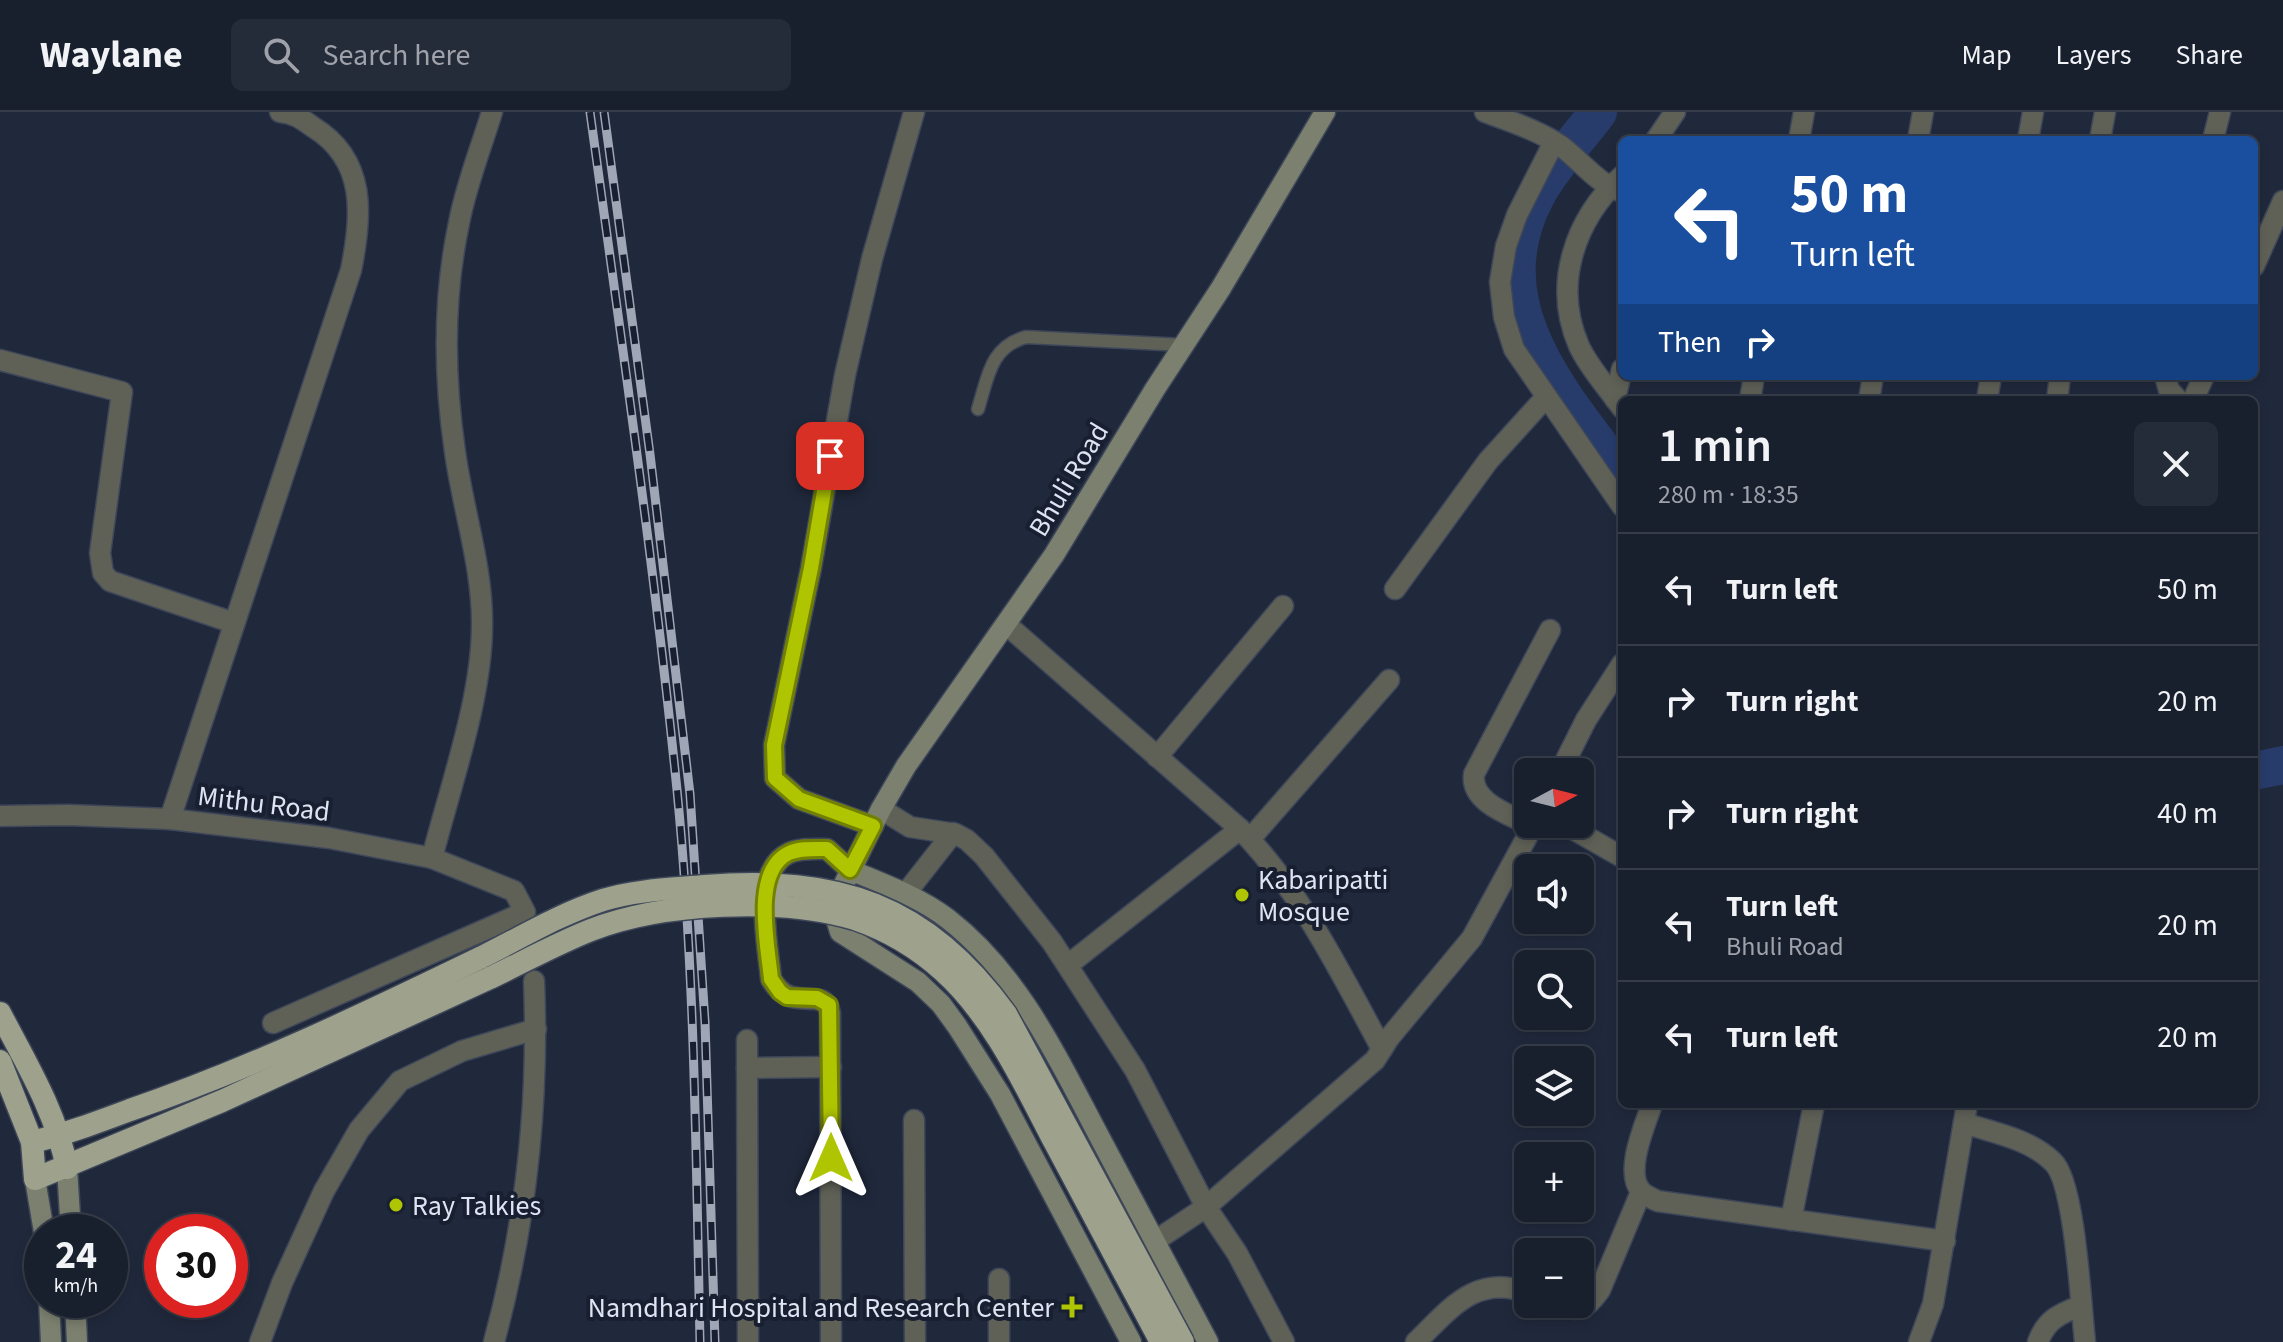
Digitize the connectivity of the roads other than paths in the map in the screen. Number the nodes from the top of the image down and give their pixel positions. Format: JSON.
{"nodes":[{"id":1,"x":280,"y":112,"type":"edge"},
{"id":2,"x":492,"y":112,"type":"edge"},
{"id":3,"x":914,"y":112,"type":"edge"},
{"id":4,"x":1325,"y":112,"type":"edge"},
{"id":5,"x":1485,"y":112,"type":"edge"},
{"id":6,"x":1675,"y":112,"type":"edge"},
{"id":7,"x":1804,"y":112,"type":"edge"},
{"id":8,"x":1923,"y":112,"type":"edge"},
{"id":9,"x":2033,"y":112,"type":"edge"},
{"id":10,"x":2105,"y":112,"type":"edge"},
{"id":11,"x":2220,"y":112,"type":"edge"},
{"id":12,"x":1659,"y":136,"type":"edge"},
{"id":13,"x":1800,"y":136,"type":"edge"},
{"id":14,"x":1919,"y":136,"type":"edge"},
{"id":15,"x":2029,"y":136,"type":"edge"},
{"id":16,"x":2101,"y":136,"type":"edge"},
{"id":17,"x":2214,"y":136,"type":"edge"},
{"id":18,"x":1558,"y":144,"type":"junction"},
{"id":19,"x":1618,"y":185,"type":"edge"},
{"id":20,"x":2283,"y":201,"type":"edge"},
{"id":21,"x":2258,"y":257,"type":"edge"},
{"id":22,"x":1184,"y":345,"type":"junction"},
{"id":23,"x":0,"y":360,"type":"edge"},
{"id":24,"x":1546,"y":397,"type":"junction"},
{"id":25,"x":1618,"y":402,"type":"edge"},
{"id":26,"x":978,"y":409,"type":"dead end"},
{"id":27,"x":1618,"y":500,"type":"edge"},
{"id":28,"x":1395,"y":589,"type":"dead end"},
{"id":29,"x":1283,"y":606,"type":"dead end"},
{"id":30,"x":234,"y":623,"type":"junction"},
{"id":31,"x":1007,"y":625,"type":"junction"},
{"id":32,"x":1550,"y":630,"type":"dead end"},
{"id":33,"x":1618,"y":674,"type":"edge"},
{"id":34,"x":1389,"y":680,"type":"dead end"},
{"id":35,"x":1157,"y":757,"type":"junction"},
{"id":36,"x":1567,"y":758,"type":"edge"},
{"id":37,"x":1514,"y":815,"type":"edge"},
{"id":38,"x":0,"y":816,"type":"edge"},
{"id":39,"x":877,"y":817,"type":"junction"},
{"id":40,"x":170,"y":819,"type":"junction"},
{"id":41,"x":953,"y":833,"type":"junction"},
{"id":42,"x":1245,"y":834,"type":"junction"},
{"id":43,"x":1526,"y":838,"type":"edge"},
{"id":44,"x":1589,"y":838,"type":"edge"},
{"id":45,"x":1618,"y":855,"type":"edge"},
{"id":46,"x":432,"y":858,"type":"junction"},
{"id":47,"x":850,"y":870,"type":"junction"},
{"id":48,"x":906,"y":893,"type":"junction"},
{"id":49,"x":1068,"y":965,"type":"junction"},
{"id":50,"x":487,"y":967,"type":"junction"},
{"id":51,"x":534,"y":981,"type":"dead end"},
{"id":52,"x":0,"y":1013,"type":"edge"},
{"id":53,"x":273,"y":1023,"type":"dead end"},
{"id":54,"x":536,"y":1029,"type":"junction"},
{"id":55,"x":747,"y":1040,"type":"dead end"},
{"id":56,"x":1382,"y":1049,"type":"junction"},
{"id":57,"x":0,"y":1061,"type":"edge"},
{"id":58,"x":831,"y":1067,"type":"junction"},
{"id":59,"x":747,"y":1068,"type":"junction"},
{"id":60,"x":1651,"y":1108,"type":"edge"},
{"id":61,"x":1813,"y":1108,"type":"edge"},
{"id":62,"x":1965,"y":1114,"type":"edge"},
{"id":63,"x":914,"y":1120,"type":"dead end"},
{"id":64,"x":60,"y":1135,"type":"junction"},
{"id":65,"x":32,"y":1142,"type":"junction"},
{"id":66,"x":67,"y":1168,"type":"junction"},
{"id":67,"x":35,"y":1179,"type":"junction"},
{"id":68,"x":1641,"y":1192,"type":"junction"},
{"id":69,"x":1206,"y":1207,"type":"junction"},
{"id":70,"x":41,"y":1214,"type":"edge"},
{"id":71,"x":70,"y":1214,"type":"edge"},
{"id":72,"x":1791,"y":1220,"type":"junction"},
{"id":73,"x":1155,"y":1241,"type":"junction"},
{"id":74,"x":1945,"y":1241,"type":"junction"},
{"id":75,"x":999,"y":1279,"type":"dead end"},
{"id":76,"x":1514,"y":1290,"type":"edge"},
{"id":77,"x":1594,"y":1299,"type":"edge"},
{"id":78,"x":2080,"y":1306,"type":"junction"},
{"id":79,"x":50,"y":1318,"type":"edge"},
{"id":80,"x":76,"y":1318,"type":"edge"},
{"id":81,"x":51,"y":1342,"type":"edge"},
{"id":82,"x":77,"y":1342,"type":"edge"},
{"id":83,"x":260,"y":1342,"type":"edge"},
{"id":84,"x":494,"y":1342,"type":"edge"},
{"id":85,"x":748,"y":1342,"type":"edge"},
{"id":86,"x":831,"y":1342,"type":"edge"},
{"id":87,"x":915,"y":1342,"type":"edge"},
{"id":88,"x":999,"y":1342,"type":"edge"},
{"id":89,"x":1131,"y":1342,"type":"edge"},
{"id":90,"x":1161,"y":1342,"type":"edge"},
{"id":91,"x":1183,"y":1342,"type":"edge"},
{"id":92,"x":1208,"y":1342,"type":"edge"},
{"id":93,"x":1284,"y":1342,"type":"edge"},
{"id":94,"x":1416,"y":1342,"type":"edge"},
{"id":95,"x":1919,"y":1342,"type":"edge"},
{"id":96,"x":2038,"y":1342,"type":"edge"},
{"id":97,"x":2085,"y":1342,"type":"edge"}],
"edges":[{"from":1,"to":30,"type":"street"},
{"from":2,"to":46,"type":"street"},
{"from":3,"to":39,"type":"street"},
{"from":4,"to":22,"type":"main road","name":"Bhuli Road"},
{"from":5,"to":18,"type":"street"},
{"from":6,"to":12,"type":"street"},
{"from":7,"to":13,"type":"street"},
{"from":8,"to":14,"type":"street"},
{"from":9,"to":15,"type":"street"},
{"from":10,"to":16,"type":"street"},
{"from":11,"to":17,"type":"street"},
{"from":18,"to":19,"type":"street"},
{"from":18,"to":24,"type":"street"},
{"from":19,"to":25,"type":"street"},
{"from":20,"to":21,"type":"street"},
{"from":22,"to":26,"type":"lane"},
{"from":22,"to":31,"type":"main road","name":"Bhuli Road"},
{"from":23,"to":30,"type":"street"},
{"from":24,"to":27,"type":"street"},
{"from":24,"to":28,"type":"street"},
{"from":29,"to":35,"type":"street"},
{"from":30,"to":40,"type":"street"},
{"from":31,"to":35,"type":"street"},
{"from":31,"to":39,"type":"main road","name":"Bhuli Road"},
{"from":32,"to":37,"type":"street"},
{"from":33,"to":36,"type":"street"},
{"from":34,"to":42,"type":"street"},
{"from":35,"to":42,"type":"street"},
{"from":38,"to":40,"type":"street","name":"Mithu Road"},
{"from":39,"to":41,"type":"street"},
{"from":39,"to":47,"type":"main road","name":"Bhuli Road"},
{"from":40,"to":46,"type":"street","name":"Mithu Road"},
{"from":41,"to":48,"type":"street"},
{"from":41,"to":49,"type":"street"},
{"from":42,"to":49,"type":"street"},
{"from":42,"to":56,"type":"street"},
{"from":43,"to":56,"type":"street"},
{"from":44,"to":45,"type":"street"},
{"from":46,"to":53,"type":"street","name":"Mithu Road"},
{"from":47,"to":48,"type":"main road"},
{"from":47,"to":58,"type":"street"},
{"from":47,"to":89,"type":"main road","name":"Bhuli Road"},
{"from":48,"to":73,"type":"main road"},
{"from":49,"to":69,"type":"street"},
{"from":50,"to":64,"type":"highway"},
{"from":50,"to":66,"type":"highway"},
{"from":50,"to":90,"type":"highway","bridge":true},
{"from":50,"to":91,"type":"highway","bridge":true},
{"from":51,"to":54,"type":"street"},
{"from":52,"to":64,"type":"highway"},
{"from":54,"to":83,"type":"street"},
{"from":54,"to":84,"type":"street"},
{"from":55,"to":59,"type":"street"},
{"from":56,"to":69,"type":"street"},
{"from":57,"to":65,"type":"highway"},
{"from":58,"to":59,"type":"street"},
{"from":58,"to":86,"type":"street"},
{"from":59,"to":85,"type":"street"},
{"from":60,"to":68,"type":"street"},
{"from":61,"to":72,"type":"street"},
{"from":62,"to":74,"type":"street"},
{"from":62,"to":78,"type":"street"},
{"from":63,"to":87,"type":"street"},
{"from":64,"to":65,"type":"highway"},
{"from":64,"to":66,"type":"highway"},
{"from":65,"to":67,"type":"highway"},
{"from":66,"to":67,"type":"highway"},
{"from":66,"to":71,"type":"main road"},
{"from":67,"to":70,"type":"main road"},
{"from":68,"to":72,"type":"street"},
{"from":68,"to":77,"type":"street"},
{"from":69,"to":73,"type":"street"},
{"from":69,"to":93,"type":"street"},
{"from":72,"to":74,"type":"street"},
{"from":73,"to":92,"type":"main road"},
{"from":74,"to":95,"type":"street"},
{"from":75,"to":88,"type":"street"},
{"from":76,"to":94,"type":"street"},
{"from":78,"to":96,"type":"street"},
{"from":78,"to":97,"type":"street"},
{"from":79,"to":81,"type":"main road"},
{"from":80,"to":82,"type":"main road"}]}
